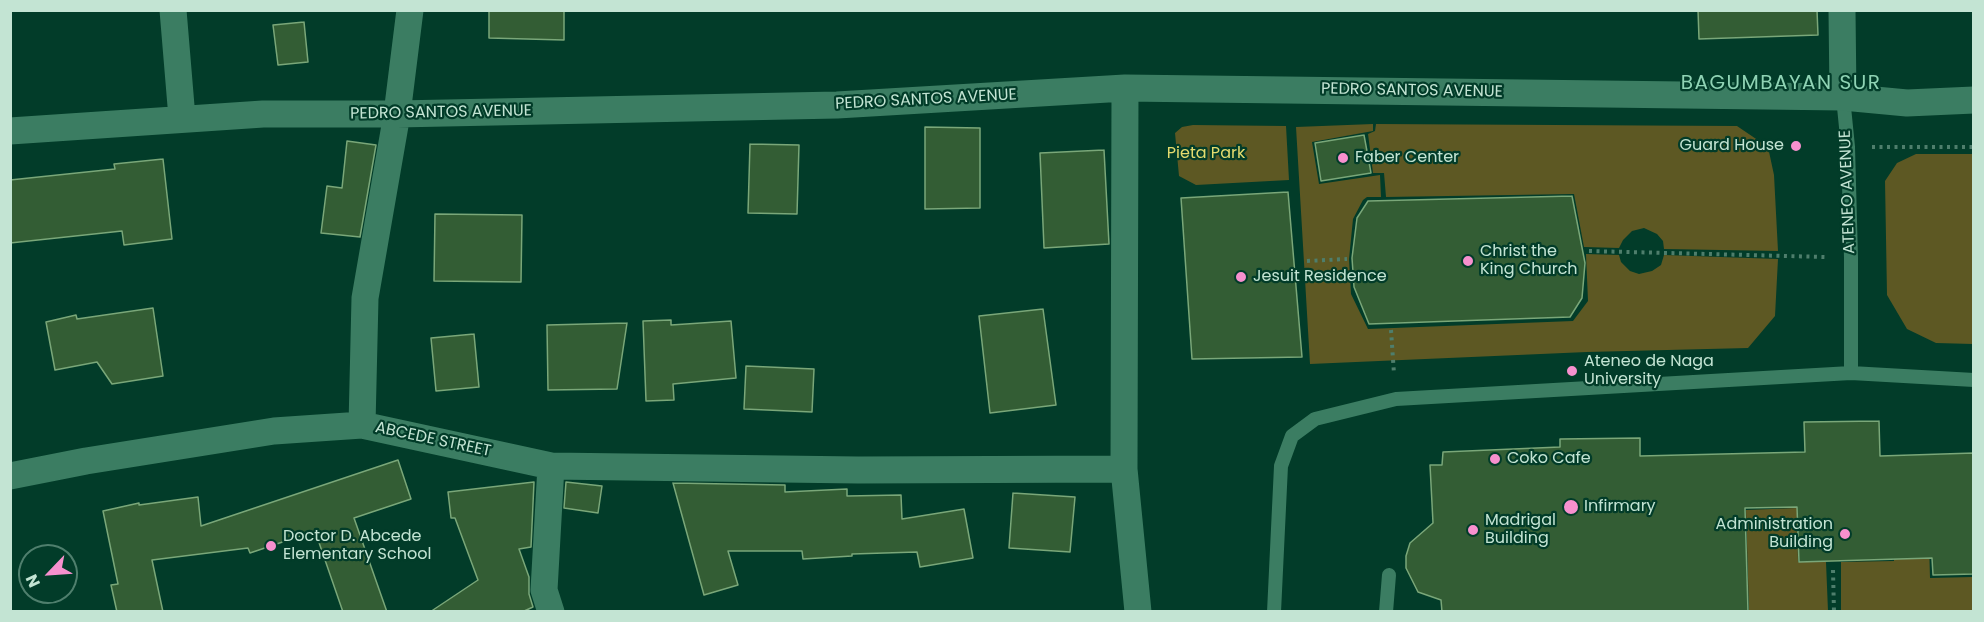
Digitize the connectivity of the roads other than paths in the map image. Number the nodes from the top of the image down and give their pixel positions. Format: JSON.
{"nodes":[{"id":1,"x":173,"y":10,"type":"edge"},
{"id":2,"x":410,"y":10,"type":"edge"},
{"id":3,"x":1842,"y":10,"type":"edge"},
{"id":4,"x":1125,"y":88,"type":"junction"},
{"id":5,"x":1843,"y":97,"type":"junction"},
{"id":6,"x":1974,"y":100,"type":"edge"},
{"id":7,"x":397,"y":114,"type":"junction"},
{"id":8,"x":182,"y":118,"type":"junction"},
{"id":9,"x":10,"y":131,"type":"edge"},
{"id":10,"x":1851,"y":373,"type":"junction"},
{"id":11,"x":1974,"y":380,"type":"edge"},
{"id":12,"x":363,"y":425,"type":"junction"},
{"id":13,"x":551,"y":466,"type":"junction"},
{"id":14,"x":1124,"y":469,"type":"junction"},
{"id":15,"x":10,"y":476,"type":"edge"},
{"id":16,"x":1389,"y":575,"type":"dead end"},
{"id":17,"x":551,"y":612,"type":"edge"},
{"id":18,"x":1138,"y":612,"type":"edge"},
{"id":19,"x":1274,"y":612,"type":"edge"},
{"id":20,"x":1386,"y":612,"type":"edge"}],
"edges":[{"from":1,"to":8,"type":"street"},
{"from":2,"to":7,"type":"street"},
{"from":3,"to":5,"type":"street","name":"ATENEO AVENUE"},
{"from":4,"to":5,"type":"street","name":"PEDRO SANTOS AVENUE"},
{"from":4,"to":7,"type":"street","name":"PEDRO SANTOS AVENUE"},
{"from":4,"to":14,"type":"street"},
{"from":5,"to":6,"type":"street","name":"PEDRO SANTOS AVENUE"},
{"from":5,"to":10,"type":"lane","name":"ATENEO AVENUE"},
{"from":7,"to":8,"type":"street","name":"PEDRO SANTOS AVENUE"},
{"from":7,"to":12,"type":"street"},
{"from":8,"to":9,"type":"street","name":"PEDRO SANTOS AVENUE"},
{"from":10,"to":11,"type":"lane"},
{"from":10,"to":19,"type":"lane"},
{"from":12,"to":13,"type":"street","name":"ABCEDE STREET"},
{"from":12,"to":15,"type":"street","name":"ABCEDE STREET"},
{"from":13,"to":14,"type":"street","name":"ABCEDE STREET"},
{"from":13,"to":17,"type":"street"},
{"from":14,"to":18,"type":"street"},
{"from":16,"to":20,"type":"lane"}]}
